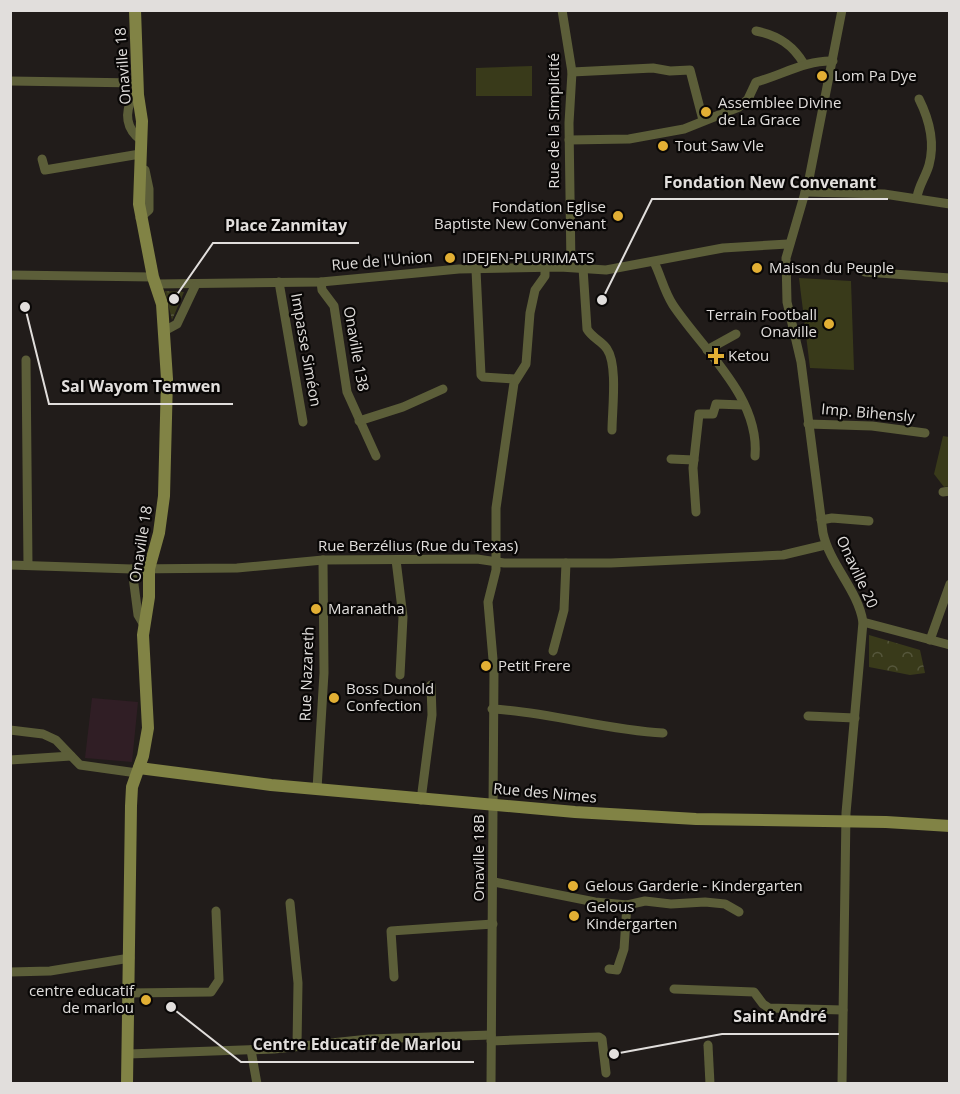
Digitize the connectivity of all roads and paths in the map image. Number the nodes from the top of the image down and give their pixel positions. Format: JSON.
{"nodes":[{"id":1,"x":135,"y":10,"type":"edge"},
{"id":2,"x":562,"y":10,"type":"edge"},
{"id":3,"x":842,"y":10,"type":"edge"},
{"id":4,"x":756,"y":31,"type":"dead end"},
{"id":5,"x":833,"y":61,"type":"junction"},
{"id":6,"x":804,"y":64,"type":"junction"},
{"id":7,"x":572,"y":72,"type":"junction"},
{"id":8,"x":10,"y":81,"type":"edge"},
{"id":9,"x":138,"y":89,"type":"junction"},
{"id":10,"x":919,"y":99,"type":"dead end"},
{"id":11,"x":703,"y":120,"type":"junction"},
{"id":12,"x":570,"y":140,"type":"junction"},
{"id":13,"x":140,"y":154,"type":"junction"},
{"id":14,"x":42,"y":159,"type":"dead end"},
{"id":15,"x":145,"y":170,"type":"dead end"},
{"id":16,"x":806,"y":192,"type":"junction"},
{"id":17,"x":917,"y":197,"type":"junction"},
{"id":18,"x":950,"y":204,"type":"edge"},
{"id":19,"x":140,"y":218,"type":"junction"},
{"id":20,"x":788,"y":244,"type":"junction"},
{"id":21,"x":654,"y":262,"type":"junction"},
{"id":22,"x":571,"y":267,"type":"junction"},
{"id":23,"x":545,"y":268,"type":"junction"},
{"id":24,"x":583,"y":268,"type":"junction"},
{"id":25,"x":476,"y":270,"type":"junction"},
{"id":26,"x":865,"y":272,"type":"dead end"},
{"id":27,"x":10,"y":275,"type":"edge"},
{"id":28,"x":950,"y":278,"type":"edge"},
{"id":29,"x":154,"y":281,"type":"junction"},
{"id":30,"x":279,"y":282,"type":"junction"},
{"id":31,"x":321,"y":282,"type":"junction"},
{"id":32,"x":195,"y":286,"type":"junction"},
{"id":33,"x":166,"y":330,"type":"junction"},
{"id":34,"x":736,"y":334,"type":"dead end"},
{"id":35,"x":707,"y":350,"type":"junction"},
{"id":36,"x":26,"y":360,"type":"dead end"},
{"id":37,"x":515,"y":379,"type":"junction"},
{"id":38,"x":443,"y":389,"type":"dead end"},
{"id":39,"x":743,"y":405,"type":"junction"},
{"id":40,"x":359,"y":421,"type":"junction"},
{"id":41,"x":303,"y":422,"type":"dead end"},
{"id":42,"x":808,"y":424,"type":"junction"},
{"id":43,"x":612,"y":430,"type":"dead end"},
{"id":44,"x":925,"y":433,"type":"dead end"},
{"id":45,"x":376,"y":456,"type":"dead end"},
{"id":46,"x":755,"y":456,"type":"dead end"},
{"id":47,"x":671,"y":459,"type":"dead end"},
{"id":48,"x":693,"y":460,"type":"junction"},
{"id":49,"x":696,"y":512,"type":"dead end"},
{"id":50,"x":822,"y":520,"type":"junction"},
{"id":51,"x":869,"y":521,"type":"dead end"},
{"id":52,"x":825,"y":545,"type":"junction"},
{"id":53,"x":323,"y":560,"type":"junction"},
{"id":54,"x":396,"y":560,"type":"junction"},
{"id":55,"x":497,"y":562,"type":"junction"},
{"id":56,"x":566,"y":563,"type":"junction"},
{"id":57,"x":10,"y":565,"type":"edge"},
{"id":58,"x":28,"y":565,"type":"junction"},
{"id":59,"x":132,"y":569,"type":"junction"},
{"id":60,"x":149,"y":569,"type":"junction"},
{"id":61,"x":950,"y":584,"type":"edge"},
{"id":62,"x":863,"y":622,"type":"junction"},
{"id":63,"x":144,"y":625,"type":"junction"},
{"id":64,"x":930,"y":640,"type":"junction"},
{"id":65,"x":950,"y":645,"type":"edge"},
{"id":66,"x":553,"y":651,"type":"dead end"},
{"id":67,"x":400,"y":675,"type":"dead end"},
{"id":68,"x":431,"y":685,"type":"dead end"},
{"id":69,"x":492,"y":709,"type":"junction"},
{"id":70,"x":808,"y":716,"type":"dead end"},
{"id":71,"x":855,"y":718,"type":"junction"},
{"id":72,"x":10,"y":730,"type":"edge"},
{"id":73,"x":663,"y":734,"type":"dead end"},
{"id":74,"x":71,"y":756,"type":"junction"},
{"id":75,"x":10,"y":760,"type":"edge"},
{"id":76,"x":138,"y":771,"type":"junction"},
{"id":77,"x":317,"y":789,"type":"junction"},
{"id":78,"x":421,"y":800,"type":"junction"},
{"id":79,"x":494,"y":803,"type":"junction"},
{"id":80,"x":846,"y":821,"type":"junction"},
{"id":81,"x":950,"y":826,"type":"edge"},
{"id":82,"x":494,"y":882,"type":"junction"},
{"id":83,"x":290,"y":903,"type":"dead end"},
{"id":84,"x":627,"y":905,"type":"junction"},
{"id":85,"x":216,"y":911,"type":"dead end"},
{"id":86,"x":739,"y":912,"type":"dead end"},
{"id":87,"x":493,"y":924,"type":"junction"},
{"id":88,"x":130,"y":958,"type":"junction"},
{"id":89,"x":609,"y":969,"type":"dead end"},
{"id":90,"x":10,"y":972,"type":"edge"},
{"id":91,"x":394,"y":977,"type":"dead end"},
{"id":92,"x":674,"y":989,"type":"dead end"},
{"id":93,"x":129,"y":993,"type":"junction"},
{"id":94,"x":843,"y":1010,"type":"junction"},
{"id":95,"x":491,"y":1038,"type":"junction"},
{"id":96,"x":708,"y":1045,"type":"dead end"},
{"id":97,"x":297,"y":1046,"type":"junction"},
{"id":98,"x":251,"y":1050,"type":"junction"},
{"id":99,"x":128,"y":1054,"type":"junction"},
{"id":100,"x":606,"y":1073,"type":"dead end"},
{"id":101,"x":127,"y":1083,"type":"edge"},
{"id":102,"x":257,"y":1083,"type":"edge"},
{"id":103,"x":491,"y":1083,"type":"edge"},
{"id":104,"x":710,"y":1083,"type":"edge"},
{"id":105,"x":842,"y":1083,"type":"edge"}],
"edges":[{"from":1,"to":9,"type":"street","name":"Onaville 18"},
{"from":2,"to":7,"type":"street","name":"Rue de la Simplicité"},
{"from":3,"to":5,"type":"street","name":"Onaville 20"},
{"from":4,"to":6,"type":"street"},
{"from":5,"to":6,"type":"street"},
{"from":5,"to":16,"type":"street","name":"Onaville 20"},
{"from":6,"to":11,"type":"street"},
{"from":7,"to":11,"type":"street"},
{"from":7,"to":12,"type":"street","name":"Rue de la Simplicité"},
{"from":8,"to":9,"type":"street"},
{"from":9,"to":13,"type":"street","name":"Onaville 18"},
{"from":10,"to":17,"type":"street"},
{"from":11,"to":12,"type":"street"},
{"from":12,"to":22,"type":"street","name":"Rue de la Simplicité"},
{"from":13,"to":14,"type":"street"},
{"from":13,"to":19,"type":"street","name":"Onaville 18"},
{"from":15,"to":19,"type":"street"},
{"from":16,"to":17,"type":"street"},
{"from":16,"to":20,"type":"street","name":"Onaville 20"},
{"from":17,"to":18,"type":"street"},
{"from":19,"to":29,"type":"street","name":"Onaville 18"},
{"from":20,"to":21,"type":"street","name":"Rue de l'Union"},
{"from":20,"to":42,"type":"street","name":"Onaville 20"},
{"from":21,"to":24,"type":"street","name":"Rue de l'Union"},
{"from":21,"to":35,"type":"street"},
{"from":22,"to":23,"type":"street","name":"Rue de l'Union"},
{"from":22,"to":24,"type":"street","name":"Rue de l'Union"},
{"from":23,"to":25,"type":"street","name":"Rue de l'Union"},
{"from":23,"to":37,"type":"street","name":"Onaville 18B"},
{"from":24,"to":43,"type":"street"},
{"from":25,"to":31,"type":"street","name":"Rue de l'Union"},
{"from":25,"to":37,"type":"street"},
{"from":26,"to":28,"type":"street"},
{"from":27,"to":29,"type":"street","name":"Rue de l'Union"},
{"from":29,"to":32,"type":"street","name":"Rue de l'Union"},
{"from":29,"to":33,"type":"street","name":"Onaville 18"},
{"from":30,"to":31,"type":"street","name":"Rue de l'Union"},
{"from":30,"to":32,"type":"street","name":"Rue de l'Union"},
{"from":30,"to":41,"type":"street","name":"Impasse Siméon"},
{"from":31,"to":40,"type":"street","name":"Onaville 138"},
{"from":32,"to":33,"type":"street"},
{"from":33,"to":60,"type":"street","name":"Onaville 18"},
{"from":34,"to":35,"type":"street"},
{"from":35,"to":39,"type":"street"},
{"from":36,"to":58,"type":"street"},
{"from":37,"to":55,"type":"street","name":"Onaville 18B"},
{"from":38,"to":40,"type":"street"},
{"from":39,"to":46,"type":"street"},
{"from":39,"to":48,"type":"street"},
{"from":40,"to":45,"type":"street","name":"Onaville 138"},
{"from":42,"to":44,"type":"street","name":"Imp. Bihensly"},
{"from":42,"to":50,"type":"street","name":"Onaville 20"},
{"from":47,"to":48,"type":"street"},
{"from":48,"to":49,"type":"street"},
{"from":50,"to":51,"type":"street"},
{"from":50,"to":52,"type":"street","name":"Onaville 20"},
{"from":52,"to":56,"type":"street","name":"Rue Berzélius (Rue du Texas)"},
{"from":52,"to":62,"type":"street","name":"Onaville 20"},
{"from":53,"to":54,"type":"street","name":"Rue Berzélius (Rue du Texas)"},
{"from":53,"to":60,"type":"street","name":"Rue Berzélius (Rue du Texas)"},
{"from":53,"to":77,"type":"street","name":"Rue Nazareth"},
{"from":54,"to":55,"type":"street","name":"Rue Berzélius (Rue du Texas)"},
{"from":54,"to":67,"type":"street"},
{"from":55,"to":56,"type":"street","name":"Rue Berzélius (Rue du Texas)"},
{"from":55,"to":69,"type":"street","name":"Onaville 18B"},
{"from":56,"to":66,"type":"street"},
{"from":57,"to":58,"type":"street","name":"Rue Berzélius (Rue du Texas)"},
{"from":58,"to":59,"type":"street","name":"Rue Berzélius (Rue du Texas)"},
{"from":59,"to":60,"type":"street","name":"Rue Berzélius (Rue du Texas)"},
{"from":59,"to":63,"type":"street"},
{"from":60,"to":63,"type":"street","name":"Onaville 18"},
{"from":61,"to":64,"type":"street"},
{"from":62,"to":64,"type":"street"},
{"from":62,"to":71,"type":"street","name":"Onaville 20"},
{"from":63,"to":76,"type":"street","name":"Onaville 18"},
{"from":64,"to":65,"type":"street"},
{"from":68,"to":78,"type":"street"},
{"from":69,"to":73,"type":"street"},
{"from":69,"to":79,"type":"street","name":"Onaville 18B"},
{"from":70,"to":71,"type":"street"},
{"from":71,"to":80,"type":"street","name":"Onaville 20"},
{"from":72,"to":74,"type":"street"},
{"from":74,"to":75,"type":"street"},
{"from":74,"to":76,"type":"street"},
{"from":76,"to":77,"type":"street","name":"Rue des Nimes"},
{"from":76,"to":88,"type":"street","name":"Onaville 18"},
{"from":77,"to":78,"type":"street","name":"Rue des Nimes"},
{"from":78,"to":79,"type":"street","name":"Rue des Nimes"},
{"from":79,"to":80,"type":"street","name":"Rue des Nimes"},
{"from":79,"to":82,"type":"street","name":"Onaville 18B"},
{"from":80,"to":81,"type":"street","name":"Rue des Nimes"},
{"from":80,"to":94,"type":"street","name":"Onaville 20"},
{"from":82,"to":84,"type":"street"},
{"from":82,"to":87,"type":"street","name":"Onaville 18B"},
{"from":83,"to":97,"type":"street"},
{"from":84,"to":86,"type":"street"},
{"from":84,"to":89,"type":"street"},
{"from":85,"to":93,"type":"street"},
{"from":87,"to":91,"type":"street"},
{"from":87,"to":95,"type":"street","name":"Onaville 18B"},
{"from":88,"to":90,"type":"street"},
{"from":88,"to":93,"type":"street","name":"Onaville 18"},
{"from":92,"to":94,"type":"street"},
{"from":93,"to":99,"type":"street","name":"Onaville 18"},
{"from":94,"to":105,"type":"street","name":"Onaville 20"},
{"from":95,"to":97,"type":"street"},
{"from":95,"to":100,"type":"street"},
{"from":95,"to":103,"type":"street","name":"Onaville 18B"},
{"from":96,"to":104,"type":"street"},
{"from":97,"to":98,"type":"street"},
{"from":98,"to":99,"type":"street"},
{"from":98,"to":102,"type":"street"},
{"from":99,"to":101,"type":"street","name":"Onaville 18"}]}
